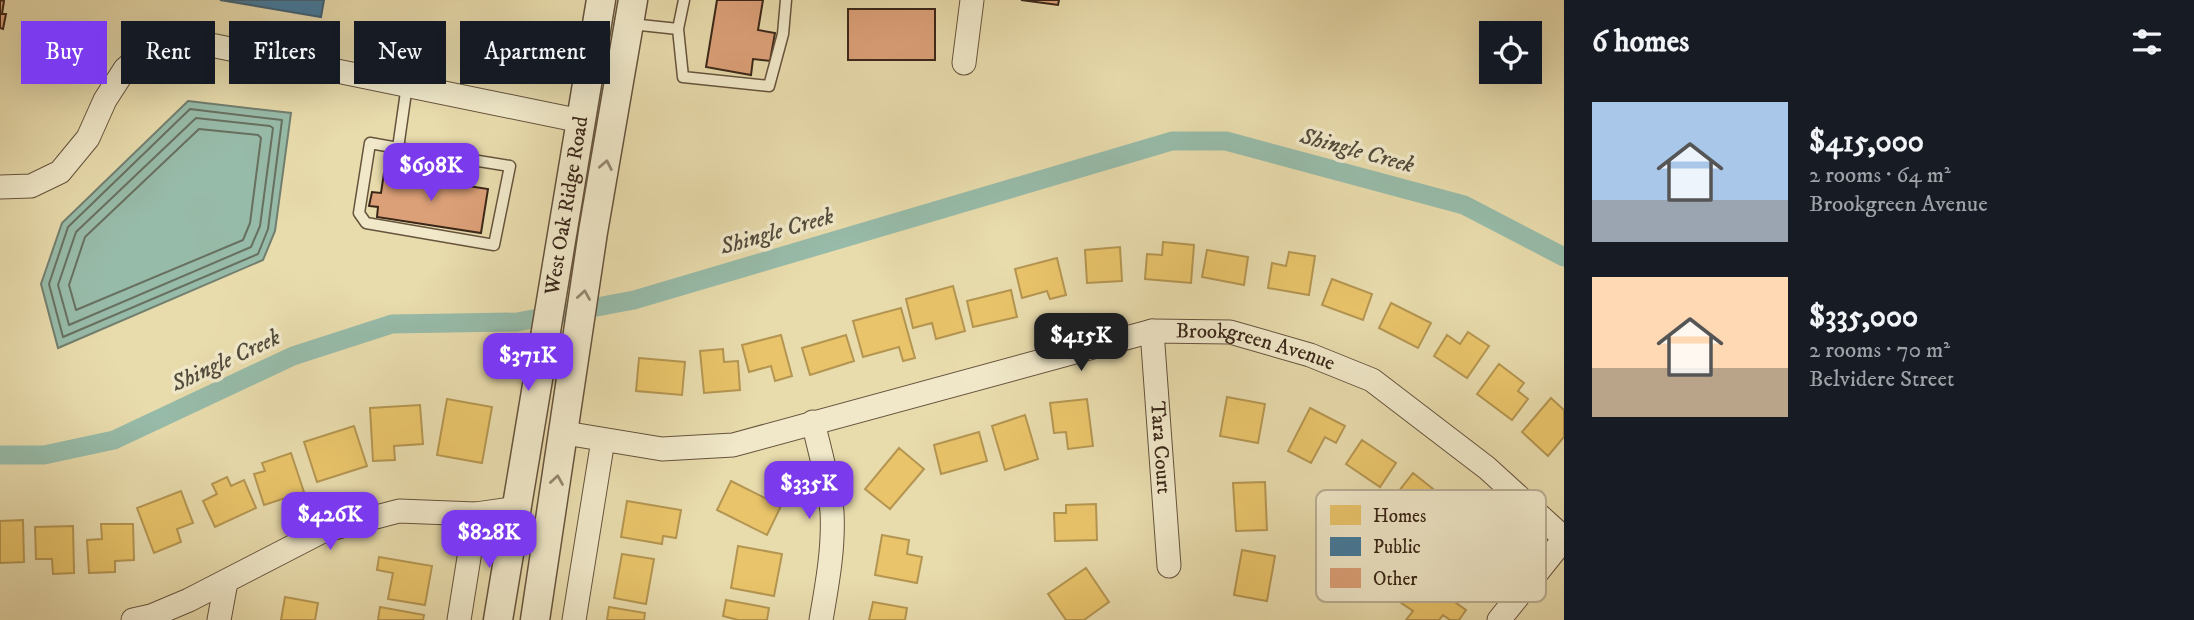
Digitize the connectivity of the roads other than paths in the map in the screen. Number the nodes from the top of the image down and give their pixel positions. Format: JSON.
{"nodes":[{"id":1,"x":601,"y":0,"type":"edge"},
{"id":2,"x":684,"y":0,"type":"edge"},
{"id":3,"x":786,"y":0,"type":"edge"},
{"id":4,"x":972,"y":0,"type":"edge"},
{"id":5,"x":631,"y":12,"type":"edge"},
{"id":6,"x":678,"y":29,"type":"junction"},
{"id":7,"x":964,"y":63,"type":"dead end"},
{"id":8,"x":407,"y":85,"type":"junction"},
{"id":9,"x":597,"y":124,"type":"junction"},
{"id":10,"x":398,"y":148,"type":"junction"},
{"id":11,"x":0,"y":187,"type":"edge"},
{"id":12,"x":551,"y":299,"type":"junction"},
{"id":13,"x":1152,"y":331,"type":"junction"},
{"id":14,"x":813,"y":422,"type":"junction"},
{"id":15,"x":565,"y":433,"type":"junction"},
{"id":16,"x":603,"y":440,"type":"junction"},
{"id":17,"x":1511,"y":490,"type":"edge"},
{"id":18,"x":517,"y":508,"type":"junction"},
{"id":19,"x":476,"y":514,"type":"junction"},
{"id":20,"x":1546,"y":522,"type":"edge"},
{"id":21,"x":1564,"y":538,"type":"edge"},
{"id":22,"x":1546,"y":561,"type":"edge"},
{"id":23,"x":1169,"y":566,"type":"dead end"},
{"id":24,"x":226,"y":582,"type":"junction"},
{"id":25,"x":1513,"y":602,"type":"edge"},
{"id":26,"x":133,"y":620,"type":"edge"},
{"id":27,"x":219,"y":620,"type":"edge"},
{"id":28,"x":459,"y":620,"type":"edge"},
{"id":29,"x":498,"y":620,"type":"edge"},
{"id":30,"x":515,"y":620,"type":"edge"},
{"id":31,"x":536,"y":620,"type":"edge"},
{"id":32,"x":574,"y":620,"type":"edge"},
{"id":33,"x":821,"y":620,"type":"edge"},
{"id":34,"x":1499,"y":620,"type":"edge"}],
"edges":[{"from":1,"to":9,"type":"street","name":"West Oak Ridge Road"},
{"from":2,"to":6,"type":"lane"},
{"from":3,"to":6,"type":"lane"},
{"from":4,"to":7,"type":"street"},
{"from":5,"to":6,"type":"lane"},
{"from":5,"to":9,"type":"street","name":"West Oak Ridge Road"},
{"from":8,"to":9,"type":"street"},
{"from":8,"to":10,"type":"lane"},
{"from":8,"to":11,"type":"street"},
{"from":9,"to":12,"type":"street","name":"West Oak Ridge Road"},
{"from":15,"to":9,"type":"street","name":"West Oak Ridge Road","one_way":true},
{"from":10,"to":10,"type":"lane"},
{"from":12,"to":15,"type":"street"},
{"from":12,"to":18,"type":"street","name":"West Oak Ridge Road"},
{"from":13,"to":14,"type":"street","name":"Brookgreen Avenue"},
{"from":13,"to":17,"type":"street","name":"Brookgreen Avenue"},
{"from":13,"to":23,"type":"street","name":"Tara Court"},
{"from":14,"to":16,"type":"street","name":"Brookgreen Avenue"},
{"from":14,"to":33,"type":"street"},
{"from":15,"to":16,"type":"street","name":"Brookgreen Avenue"},
{"from":31,"to":15,"type":"street","name":"West Oak Ridge Road","one_way":true},
{"from":16,"to":32,"type":"street"},
{"from":18,"to":19,"type":"street"},
{"from":18,"to":29,"type":"street","name":"West Oak Ridge Road"},
{"from":18,"to":30,"type":"street"},
{"from":19,"to":24,"type":"street"},
{"from":19,"to":28,"type":"street"},
{"from":20,"to":21,"type":"street","name":"Brookgreen Avenue"},
{"from":21,"to":22,"type":"street"},
{"from":24,"to":26,"type":"street"},
{"from":24,"to":27,"type":"street"},
{"from":25,"to":34,"type":"street"}]}
